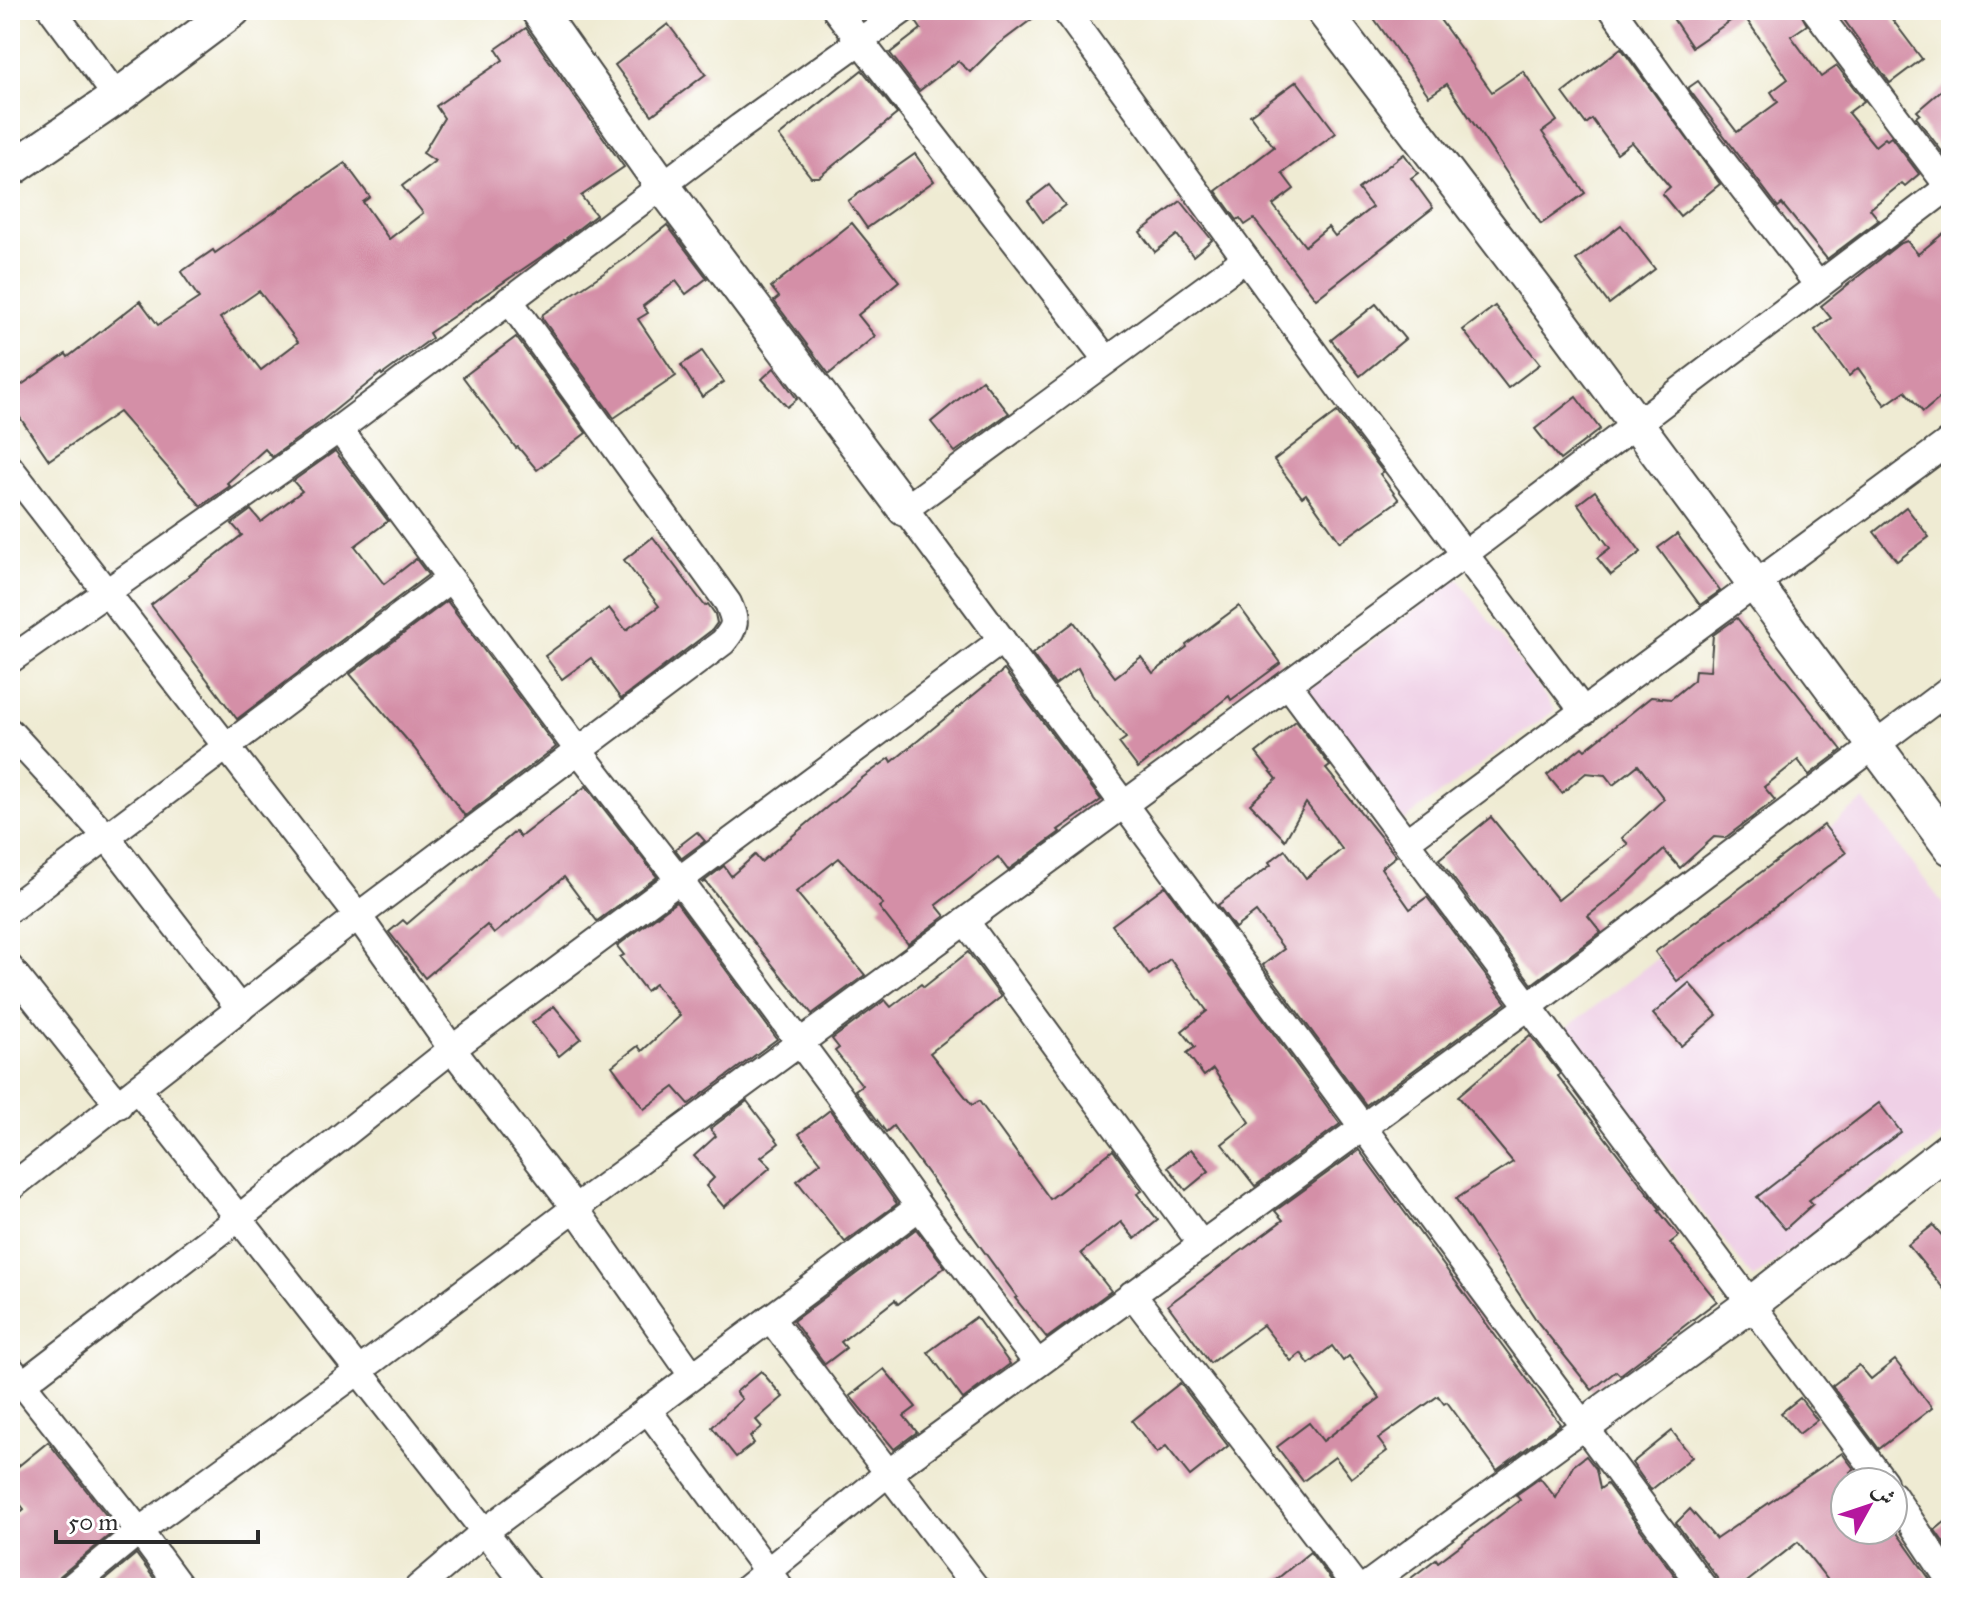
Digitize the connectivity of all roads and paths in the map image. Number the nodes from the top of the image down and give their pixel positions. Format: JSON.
{"nodes":[{"id":1,"x":52,"y":10,"type":"edge"},
{"id":2,"x":233,"y":10,"type":"edge"},
{"id":3,"x":538,"y":10,"type":"edge"},
{"id":4,"x":836,"y":10,"type":"edge"},
{"id":5,"x":903,"y":10,"type":"edge"},
{"id":6,"x":1065,"y":10,"type":"edge"},
{"id":7,"x":1323,"y":10,"type":"edge"},
{"id":8,"x":1613,"y":10,"type":"edge"},
{"id":9,"x":1815,"y":10,"type":"edge"},
{"id":10,"x":859,"y":41,"type":"junction"},
{"id":11,"x":117,"y":97,"type":"junction"},
{"id":12,"x":10,"y":170,"type":"edge"},
{"id":13,"x":662,"y":185,"type":"junction"},
{"id":14,"x":1950,"y":187,"type":"edge"},
{"id":15,"x":1245,"y":259,"type":"junction"},
{"id":16,"x":1818,"y":285,"type":"junction"},
{"id":17,"x":509,"y":300,"type":"junction"},
{"id":18,"x":1106,"y":359,"type":"junction"},
{"id":19,"x":1634,"y":424,"type":"junction"},
{"id":20,"x":339,"y":429,"type":"junction"},
{"id":21,"x":1951,"y":440,"type":"edge"},
{"id":22,"x":10,"y":468,"type":"edge"},
{"id":23,"x":905,"y":509,"type":"junction"},
{"id":24,"x":1466,"y":553,"type":"junction"},
{"id":25,"x":450,"y":579,"type":"junction"},
{"id":26,"x":1755,"y":584,"type":"junction"},
{"id":27,"x":106,"y":591,"type":"junction"},
{"id":28,"x":1002,"y":640,"type":"junction"},
{"id":29,"x":10,"y":660,"type":"edge"},
{"id":30,"x":1288,"y":684,"type":"junction"},
{"id":31,"x":1951,"y":688,"type":"edge"},
{"id":32,"x":1584,"y":712,"type":"junction"},
{"id":33,"x":10,"y":732,"type":"edge"},
{"id":34,"x":226,"y":746,"type":"junction"},
{"id":35,"x":1874,"y":746,"type":"junction"},
{"id":36,"x":579,"y":751,"type":"junction"},
{"id":37,"x":1125,"y":806,"type":"junction"},
{"id":38,"x":107,"y":837,"type":"junction"},
{"id":39,"x":1407,"y":841,"type":"junction"},
{"id":40,"x":1951,"y":848,"type":"edge"},
{"id":41,"x":680,"y":881,"type":"junction"},
{"id":42,"x":10,"y":909,"type":"edge"},
{"id":43,"x":358,"y":916,"type":"junction"},
{"id":44,"x":966,"y":922,"type":"junction"},
{"id":45,"x":11,"y":972,"type":"edge"},
{"id":46,"x":1528,"y":1007,"type":"junction"},
{"id":47,"x":240,"y":1009,"type":"junction"},
{"id":48,"x":800,"y":1044,"type":"junction"},
{"id":49,"x":452,"y":1049,"type":"junction"},
{"id":50,"x":128,"y":1098,"type":"junction"},
{"id":51,"x":1361,"y":1128,"type":"junction"},
{"id":52,"x":1951,"y":1148,"type":"edge"},
{"id":53,"x":10,"y":1188,"type":"edge"},
{"id":54,"x":919,"y":1207,"type":"junction"},
{"id":55,"x":575,"y":1208,"type":"junction"},
{"id":56,"x":240,"y":1217,"type":"junction"},
{"id":57,"x":1202,"y":1245,"type":"junction"},
{"id":58,"x":1132,"y":1294,"type":"junction"},
{"id":59,"x":1751,"y":1304,"type":"junction"},
{"id":60,"x":770,"y":1318,"type":"junction"},
{"id":61,"x":1037,"y":1363,"type":"junction"},
{"id":62,"x":360,"y":1370,"type":"junction"},
{"id":63,"x":692,"y":1375,"type":"junction"},
{"id":64,"x":16,"y":1376,"type":"edge"},
{"id":65,"x":647,"y":1409,"type":"junction"},
{"id":66,"x":1584,"y":1426,"type":"junction"},
{"id":67,"x":1872,"y":1466,"type":"edge"},
{"id":68,"x":888,"y":1473,"type":"junction"},
{"id":69,"x":1909,"y":1519,"type":"edge"},
{"id":70,"x":139,"y":1531,"type":"junction"},
{"id":71,"x":484,"y":1532,"type":"junction"},
{"id":72,"x":1951,"y":1582,"type":"edge"},
{"id":73,"x":765,"y":1583,"type":"edge"},
{"id":74,"x":70,"y":1588,"type":"edge"},
{"id":75,"x":181,"y":1588,"type":"edge"},
{"id":76,"x":418,"y":1588,"type":"edge"},
{"id":77,"x":529,"y":1588,"type":"edge"},
{"id":78,"x":976,"y":1588,"type":"edge"},
{"id":79,"x":1360,"y":1588,"type":"edge"},
{"id":80,"x":1704,"y":1588,"type":"edge"}],
"edges":[{"from":1,"to":11,"type":"street"},
{"from":2,"to":11,"type":"street"},
{"from":3,"to":13,"type":"street"},
{"from":4,"to":10,"type":"street"},
{"from":5,"to":10,"type":"street"},
{"from":6,"to":15,"type":"street"},
{"from":7,"to":19,"type":"street"},
{"from":8,"to":16,"type":"street"},
{"from":9,"to":14,"type":"street"},
{"from":10,"to":13,"type":"street"},
{"from":10,"to":18,"type":"street"},
{"from":11,"to":12,"type":"street"},
{"from":13,"to":17,"type":"street"},
{"from":13,"to":23,"type":"street"},
{"from":14,"to":16,"type":"street"},
{"from":15,"to":18,"type":"street"},
{"from":15,"to":24,"type":"street"},
{"from":16,"to":19,"type":"street"},
{"from":17,"to":20,"type":"street"},
{"from":17,"to":36,"type":"street"},
{"from":18,"to":23,"type":"street"},
{"from":19,"to":24,"type":"street"},
{"from":19,"to":26,"type":"street"},
{"from":20,"to":25,"type":"street"},
{"from":20,"to":27,"type":"street"},
{"from":21,"to":26,"type":"street"},
{"from":22,"to":27,"type":"street"},
{"from":23,"to":28,"type":"street"},
{"from":24,"to":30,"type":"street"},
{"from":24,"to":32,"type":"street"},
{"from":25,"to":34,"type":"street"},
{"from":25,"to":36,"type":"street"},
{"from":26,"to":32,"type":"street"},
{"from":26,"to":35,"type":"street"},
{"from":27,"to":29,"type":"street"},
{"from":27,"to":34,"type":"street"},
{"from":28,"to":37,"type":"street"},
{"from":28,"to":41,"type":"street"},
{"from":30,"to":37,"type":"street"},
{"from":30,"to":39,"type":"street"},
{"from":31,"to":35,"type":"street"},
{"from":32,"to":39,"type":"street"},
{"from":33,"to":38,"type":"street"},
{"from":34,"to":38,"type":"street"},
{"from":34,"to":43,"type":"street"},
{"from":35,"to":40,"type":"street"},
{"from":35,"to":46,"type":"street"},
{"from":36,"to":41,"type":"street"},
{"from":36,"to":43,"type":"street"},
{"from":37,"to":44,"type":"street"},
{"from":37,"to":51,"type":"street"},
{"from":38,"to":42,"type":"street"},
{"from":38,"to":47,"type":"street"},
{"from":39,"to":46,"type":"street"},
{"from":41,"to":48,"type":"street"},
{"from":41,"to":49,"type":"street"},
{"from":43,"to":47,"type":"street"},
{"from":43,"to":49,"type":"street"},
{"from":44,"to":48,"type":"street"},
{"from":44,"to":57,"type":"street"},
{"from":45,"to":50,"type":"street"},
{"from":46,"to":51,"type":"street"},
{"from":46,"to":59,"type":"street"},
{"from":47,"to":50,"type":"street"},
{"from":48,"to":54,"type":"street"},
{"from":48,"to":55,"type":"street"},
{"from":49,"to":55,"type":"street"},
{"from":49,"to":56,"type":"street"},
{"from":50,"to":53,"type":"street"},
{"from":50,"to":56,"type":"street"},
{"from":51,"to":57,"type":"street"},
{"from":51,"to":66,"type":"street"},
{"from":52,"to":59,"type":"street"},
{"from":54,"to":60,"type":"street"},
{"from":54,"to":61,"type":"street"},
{"from":55,"to":62,"type":"street"},
{"from":55,"to":63,"type":"street"},
{"from":56,"to":62,"type":"street"},
{"from":56,"to":64,"type":"street"},
{"from":57,"to":58,"type":"street"},
{"from":58,"to":61,"type":"street"},
{"from":58,"to":79,"type":"street"},
{"from":59,"to":66,"type":"street"},
{"from":59,"to":67,"type":"street"},
{"from":60,"to":63,"type":"street"},
{"from":60,"to":68,"type":"street"},
{"from":61,"to":68,"type":"street"},
{"from":62,"to":70,"type":"street"},
{"from":62,"to":71,"type":"street"},
{"from":63,"to":65,"type":"street"},
{"from":64,"to":70,"type":"street"},
{"from":65,"to":71,"type":"street"},
{"from":65,"to":73,"type":"street"},
{"from":66,"to":79,"type":"street"},
{"from":66,"to":80,"type":"street"},
{"from":68,"to":73,"type":"street"},
{"from":68,"to":78,"type":"street"},
{"from":69,"to":72,"type":"street"},
{"from":70,"to":74,"type":"street"},
{"from":70,"to":75,"type":"street"},
{"from":71,"to":76,"type":"street"},
{"from":71,"to":77,"type":"street"}]}
